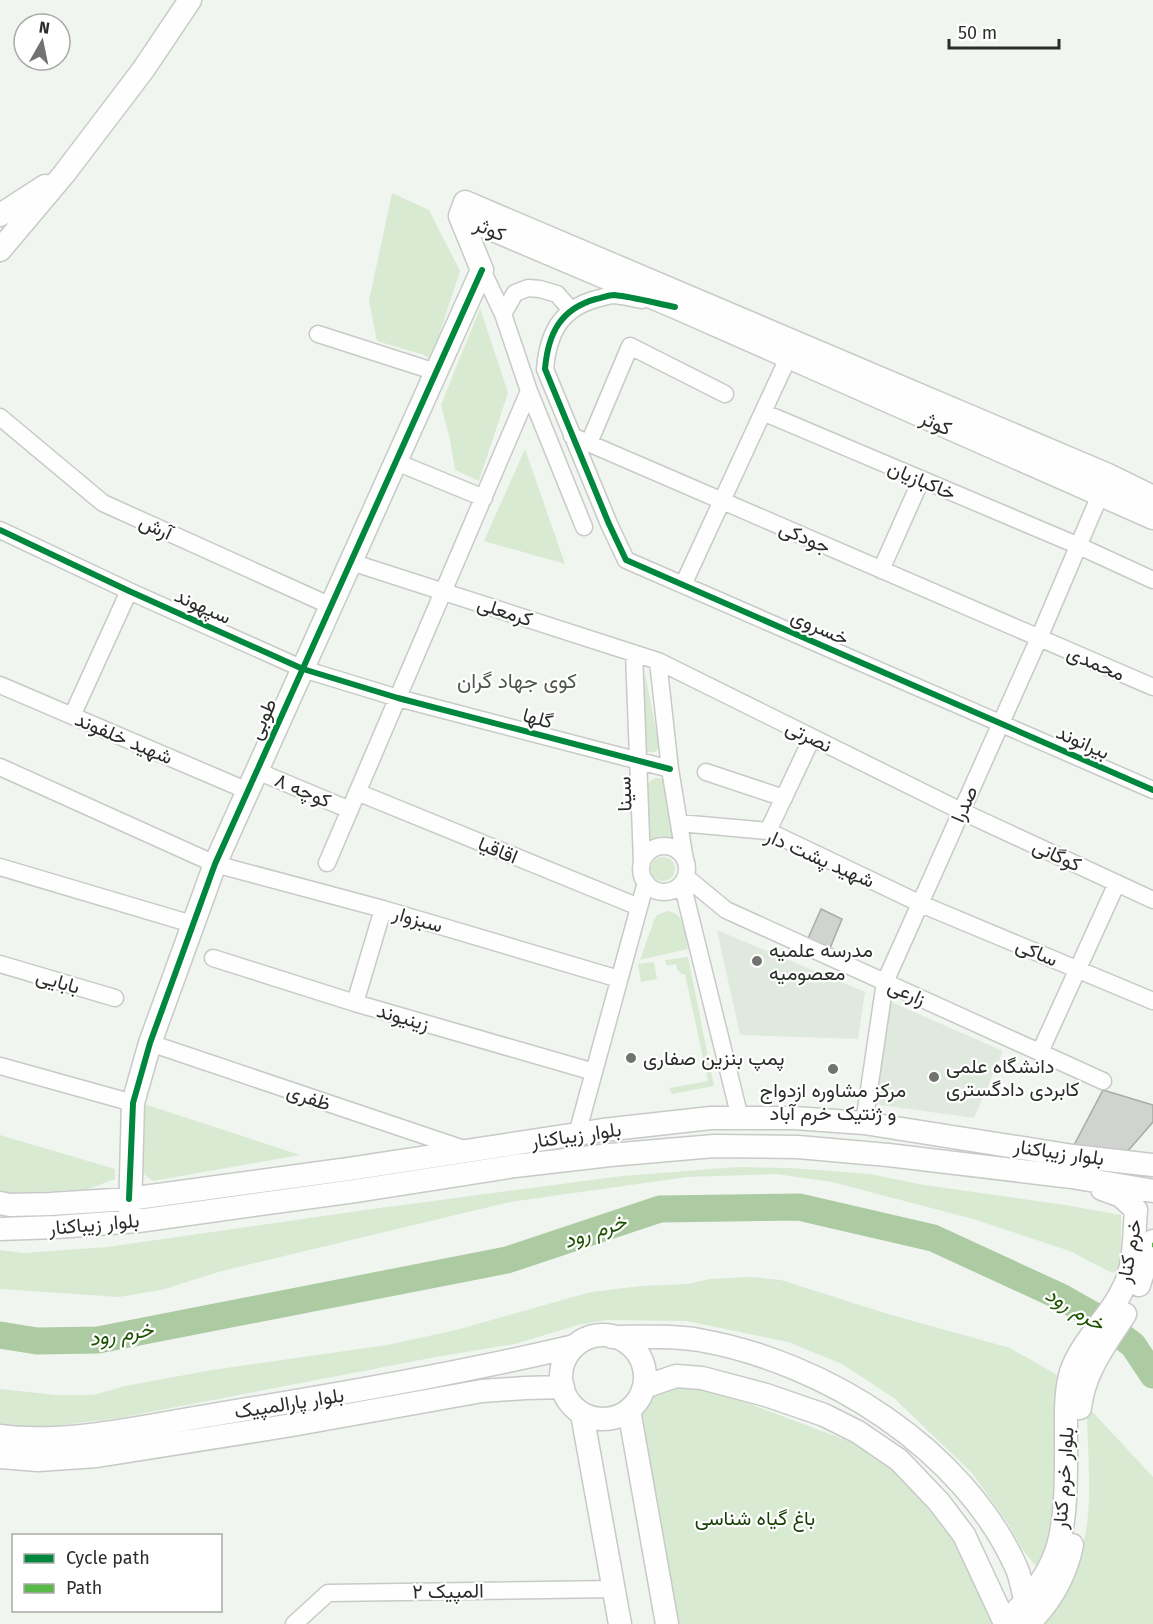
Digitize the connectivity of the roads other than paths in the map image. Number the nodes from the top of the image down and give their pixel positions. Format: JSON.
{"nodes":[{"id":1,"x":190,"y":0,"type":"edge"},
{"id":2,"x":64,"y":174,"type":"junction"},
{"id":3,"x":0,"y":214,"type":"edge"},
{"id":4,"x":460,"y":216,"type":"junction"},
{"id":5,"x":0,"y":250,"type":"edge"},
{"id":6,"x":482,"y":270,"type":"junction"},
{"id":7,"x":675,"y":307,"type":"junction"},
{"id":8,"x":571,"y":310,"type":"junction"},
{"id":9,"x":503,"y":314,"type":"junction"},
{"id":10,"x":318,"y":334,"type":"dead end"},
{"id":11,"x":792,"y":350,"type":"junction"},
{"id":12,"x":436,"y":372,"type":"junction"},
{"id":13,"x":529,"y":391,"type":"junction"},
{"id":14,"x":725,"y":394,"type":"dead end"},
{"id":15,"x":765,"y":413,"type":"junction"},
{"id":16,"x":0,"y":417,"type":"edge"},
{"id":17,"x":572,"y":436,"type":"junction"},
{"id":18,"x":589,"y":443,"type":"junction"},
{"id":19,"x":396,"y":462,"type":"junction"},
{"id":20,"x":921,"y":480,"type":"junction"},
{"id":21,"x":1104,"y":485,"type":"junction"},
{"id":22,"x":1153,"y":497,"type":"edge"},
{"id":23,"x":484,"y":498,"type":"junction"},
{"id":24,"x":723,"y":502,"type":"junction"},
{"id":25,"x":1153,"y":518,"type":"edge"},
{"id":26,"x":584,"y":527,"type":"dead end"},
{"id":27,"x":0,"y":530,"type":"edge"},
{"id":28,"x":1079,"y":546,"type":"junction"},
{"id":29,"x":351,"y":562,"type":"junction"},
{"id":30,"x":880,"y":570,"type":"junction"},
{"id":31,"x":1153,"y":580,"type":"edge"},
{"id":32,"x":683,"y":585,"type":"junction"},
{"id":33,"x":129,"y":591,"type":"junction"},
{"id":34,"x":443,"y":592,"type":"junction"},
{"id":35,"x":331,"y":606,"type":"junction"},
{"id":36,"x":1038,"y":638,"type":"junction"},
{"id":37,"x":634,"y":653,"type":"junction"},
{"id":38,"x":658,"y":661,"type":"junction"},
{"id":39,"x":303,"y":669,"type":"junction"},
{"id":40,"x":0,"y":684,"type":"edge"},
{"id":41,"x":1153,"y":687,"type":"edge"},
{"id":42,"x":398,"y":698,"type":"junction"},
{"id":43,"x":72,"y":716,"type":"junction"},
{"id":44,"x":1001,"y":723,"type":"junction"},
{"id":45,"x":812,"y":738,"type":"junction"},
{"id":46,"x":639,"y":761,"type":"junction"},
{"id":47,"x":0,"y":767,"type":"edge"},
{"id":48,"x":670,"y":769,"type":"junction"},
{"id":49,"x":706,"y":772,"type":"dead end"},
{"id":50,"x":252,"y":781,"type":"junction"},
{"id":51,"x":1153,"y":790,"type":"edge"},
{"id":52,"x":357,"y":792,"type":"junction"},
{"id":53,"x":784,"y":798,"type":"junction"},
{"id":54,"x":350,"y":810,"type":"junction"},
{"id":55,"x":961,"y":811,"type":"junction"},
{"id":56,"x":679,"y":823,"type":"junction"},
{"id":57,"x":768,"y":831,"type":"junction"},
{"id":58,"x":642,"y":862,"type":"junction"},
{"id":59,"x":327,"y":863,"type":"dead end"},
{"id":60,"x":215,"y":864,"type":"junction"},
{"id":61,"x":0,"y":867,"type":"edge"},
{"id":62,"x":684,"y":873,"type":"junction"},
{"id":63,"x":646,"y":882,"type":"junction"},
{"id":64,"x":1117,"y":883,"type":"junction"},
{"id":65,"x":1153,"y":900,"type":"edge"},
{"id":66,"x":921,"y":904,"type":"junction"},
{"id":67,"x":639,"y":907,"type":"junction"},
{"id":68,"x":383,"y":909,"type":"junction"},
{"id":69,"x":192,"y":924,"type":"junction"},
{"id":70,"x":213,"y":958,"type":"dead end"},
{"id":71,"x":0,"y":964,"type":"edge"},
{"id":72,"x":1078,"y":969,"type":"junction"},
{"id":73,"x":619,"y":979,"type":"junction"},
{"id":74,"x":885,"y":982,"type":"junction"},
{"id":75,"x":115,"y":998,"type":"dead end"},
{"id":76,"x":1153,"y":1001,"type":"edge"},
{"id":77,"x":355,"y":1003,"type":"junction"},
{"id":78,"x":150,"y":1043,"type":"junction"},
{"id":79,"x":1040,"y":1052,"type":"junction"},
{"id":80,"x":0,"y":1066,"type":"edge"},
{"id":81,"x":594,"y":1072,"type":"junction"},
{"id":82,"x":1103,"y":1081,"type":"dead end"},
{"id":83,"x":133,"y":1103,"type":"junction"},
{"id":84,"x":711,"y":1118,"type":"junction"},
{"id":85,"x":740,"y":1118,"type":"junction"},
{"id":86,"x":864,"y":1123,"type":"junction"},
{"id":87,"x":577,"y":1134,"type":"junction"},
{"id":88,"x":714,"y":1146,"type":"junction"},
{"id":89,"x":1153,"y":1148,"type":"edge"},
{"id":90,"x":469,"y":1150,"type":"junction"},
{"id":91,"x":1131,"y":1162,"type":"junction"},
{"id":92,"x":1153,"y":1165,"type":"edge"},
{"id":93,"x":1072,"y":1177,"type":"junction"},
{"id":94,"x":1153,"y":1191,"type":"edge"},
{"id":95,"x":129,"y":1199,"type":"junction"},
{"id":96,"x":0,"y":1203,"type":"edge"},
{"id":97,"x":130,"y":1221,"type":"junction"},
{"id":98,"x":0,"y":1229,"type":"edge"},
{"id":99,"x":1153,"y":1244,"type":"edge"},
{"id":100,"x":1127,"y":1297,"type":"junction"},
{"id":101,"x":612,"y":1336,"type":"junction"},
{"id":102,"x":575,"y":1346,"type":"junction"},
{"id":103,"x":1087,"y":1358,"type":"joint"},
{"id":104,"x":562,"y":1387,"type":"junction"},
{"id":105,"x":644,"y":1387,"type":"junction"},
{"id":106,"x":629,"y":1410,"type":"junction"},
{"id":107,"x":582,"y":1414,"type":"junction"},
{"id":108,"x":0,"y":1436,"type":"edge"},
{"id":109,"x":0,"y":1457,"type":"edge"},
{"id":110,"x":614,"y":1589,"type":"junction"},
{"id":111,"x":1028,"y":1616,"type":"edge"},
{"id":112,"x":1005,"y":1623,"type":"edge"},
{"id":113,"x":294,"y":1624,"type":"edge"},
{"id":114,"x":620,"y":1624,"type":"edge"},
{"id":115,"x":667,"y":1624,"type":"edge"}],
"edges":[{"from":1,"to":2,"type":"main road"},
{"from":2,"to":3,"type":"main road"},
{"from":2,"to":5,"type":"main road"},
{"from":4,"to":6,"type":"main road"},
{"from":4,"to":7,"type":"main road","name":"کوثر"},
{"from":4,"to":11,"type":"main road","name":"کوثر"},
{"from":6,"to":9,"type":"street"},
{"from":6,"to":12,"type":"main road","name":"طوبی"},
{"from":7,"to":8,"type":"street"},
{"from":7,"to":11,"type":"main road","name":"کوثر"},
{"from":8,"to":9,"type":"street"},
{"from":8,"to":17,"type":"street"},
{"from":9,"to":13,"type":"street"},
{"from":10,"to":12,"type":"street"},
{"from":11,"to":15,"type":"street"},
{"from":11,"to":21,"type":"main road","name":"کوثر"},
{"from":12,"to":19,"type":"main road","name":"طوبی"},
{"from":13,"to":23,"type":"street"},
{"from":13,"to":26,"type":"street"},
{"from":14,"to":18,"type":"street"},
{"from":15,"to":20,"type":"street","name":"خاکبازیان"},
{"from":15,"to":24,"type":"street"},
{"from":16,"to":35,"type":"street","name":"آرش"},
{"from":17,"to":18,"type":"street","name":"جودکی"},
{"from":17,"to":32,"type":"street","name":"خسروی"},
{"from":18,"to":24,"type":"street","name":"جودکی"},
{"from":19,"to":23,"type":"street"},
{"from":19,"to":29,"type":"main road","name":"طوبی"},
{"from":20,"to":28,"type":"street","name":"خاکبازیان"},
{"from":20,"to":30,"type":"street"},
{"from":21,"to":22,"type":"main road","name":"کوثر"},
{"from":21,"to":25,"type":"main road","name":"کوثر"},
{"from":21,"to":28,"type":"street","name":"صدرا"},
{"from":23,"to":34,"type":"street"},
{"from":24,"to":30,"type":"street","name":"جودکی"},
{"from":24,"to":32,"type":"street"},
{"from":27,"to":33,"type":"street","name":"سپهوند"},
{"from":28,"to":31,"type":"street"},
{"from":28,"to":36,"type":"street","name":"صدرا"},
{"from":29,"to":34,"type":"street","name":"کرمعلی"},
{"from":29,"to":35,"type":"main road","name":"طوبی"},
{"from":30,"to":36,"type":"street","name":"جودکی"},
{"from":32,"to":44,"type":"street","name":"خسروی"},
{"from":33,"to":39,"type":"street","name":"سپهوند"},
{"from":33,"to":43,"type":"street"},
{"from":34,"to":37,"type":"street","name":"کرمعلی"},
{"from":34,"to":42,"type":"street"},
{"from":35,"to":39,"type":"main road","name":"طوبی"},
{"from":36,"to":41,"type":"street","name":"محمدی"},
{"from":36,"to":44,"type":"street","name":"صدرا"},
{"from":37,"to":38,"type":"street","name":"کرمعلی"},
{"from":37,"to":46,"type":"street","name":"سینا"},
{"from":38,"to":45,"type":"street","name":"نصرتی"},
{"from":38,"to":48,"type":"street"},
{"from":39,"to":42,"type":"street","name":"سپهوند"},
{"from":39,"to":50,"type":"main road","name":"طوبی"},
{"from":40,"to":43,"type":"street","name":"شهید خلفوند"},
{"from":42,"to":46,"type":"street","name":"گلها"},
{"from":42,"to":52,"type":"street"},
{"from":43,"to":50,"type":"street","name":"شهید خلفوند"},
{"from":44,"to":51,"type":"street","name":"بیرانوند"},
{"from":44,"to":55,"type":"street","name":"صدرا"},
{"from":45,"to":53,"type":"street"},
{"from":45,"to":55,"type":"street","name":"نصرتی"},
{"from":46,"to":48,"type":"street","name":"گلها"},
{"from":46,"to":58,"type":"street","name":"سینا"},
{"from":47,"to":60,"type":"street"},
{"from":48,"to":56,"type":"street"},
{"from":49,"to":53,"type":"street"},
{"from":50,"to":54,"type":"street","name":"کوچه ۸"},
{"from":50,"to":60,"type":"main road","name":"طوبی"},
{"from":52,"to":54,"type":"street"},
{"from":52,"to":67,"type":"street","name":"اقاقیا"},
{"from":53,"to":57,"type":"street"},
{"from":54,"to":59,"type":"street"},
{"from":55,"to":64,"type":"street","name":"کوگانی"},
{"from":55,"to":66,"type":"street","name":"صدرا"},
{"from":56,"to":57,"type":"street","name":"شهید پشت دار"},
{"from":56,"to":62,"type":"street"},
{"from":57,"to":66,"type":"street","name":"شهید پشت دار"},
{"from":58,"to":62,"type":"street"},
{"from":58,"to":63,"type":"street"},
{"from":60,"to":68,"type":"street","name":"سبزوار"},
{"from":60,"to":69,"type":"main road","name":"طوبی"},
{"from":61,"to":69,"type":"street"},
{"from":62,"to":63,"type":"street"},
{"from":62,"to":74,"type":"street","name":"زارعی"},
{"from":62,"to":85,"type":"street"},
{"from":63,"to":67,"type":"street"},
{"from":64,"to":65,"type":"street","name":"کوگانی"},
{"from":64,"to":72,"type":"street"},
{"from":66,"to":72,"type":"street","name":"ساکی"},
{"from":66,"to":74,"type":"street","name":"صدرا"},
{"from":67,"to":73,"type":"street"},
{"from":68,"to":73,"type":"street","name":"سبزوار"},
{"from":68,"to":77,"type":"street"},
{"from":69,"to":78,"type":"main road","name":"طوبی"},
{"from":70,"to":77,"type":"street","name":"زینیوند"},
{"from":71,"to":75,"type":"street","name":"بابایی"},
{"from":72,"to":76,"type":"street","name":"ساکی"},
{"from":72,"to":79,"type":"street"},
{"from":73,"to":81,"type":"street"},
{"from":74,"to":79,"type":"street","name":"زارعی"},
{"from":74,"to":86,"type":"street","name":"صدرا"},
{"from":77,"to":81,"type":"street","name":"زینیوند"},
{"from":78,"to":83,"type":"main road","name":"طوبی"},
{"from":78,"to":90,"type":"street","name":"ظفری"},
{"from":79,"to":82,"type":"street","name":"زارعی"},
{"from":80,"to":83,"type":"street"},
{"from":81,"to":87,"type":"street"},
{"from":83,"to":95,"type":"main road","name":"طوبی"},
{"from":84,"to":85,"type":"main road","name":"بلوار زیباکنار"},
{"from":84,"to":87,"type":"main road","name":"بلوار زیباکنار"},
{"from":84,"to":88,"type":"main road"},
{"from":85,"to":86,"type":"main road","name":"بلوار زیباکنار"},
{"from":86,"to":91,"type":"main road","name":"بلوار زیباکنار"},
{"from":87,"to":90,"type":"main road","name":"بلوار زیباکنار"},
{"from":88,"to":93,"type":"main road","name":"بلوار زیباکنار"},
{"from":88,"to":97,"type":"main road","name":"بلوار زیباکنار"},
{"from":89,"to":91,"type":"main road"},
{"from":90,"to":95,"type":"main road","name":"بلوار زیباکنار"},
{"from":91,"to":92,"type":"main road","name":"بلوار زیباکنار"},
{"from":93,"to":94,"type":"main road","name":"بلوار زیباکنار"},
{"from":93,"to":100,"type":"main road","name":"خرم کنار"},
{"from":95,"to":96,"type":"main road","name":"بلوار زیباکنار"},
{"from":95,"to":97,"type":"main road","name":"طوبی"},
{"from":97,"to":98,"type":"main road","name":"بلوار زیباکنار"},
{"from":99,"to":100,"type":"main road"},
{"from":100,"to":103,"type":"main road","name":"خرم کنار"},
{"from":101,"to":102,"type":"main road"},
{"from":101,"to":105,"type":"main road"},
{"from":101,"to":111,"type":"main road"},
{"from":102,"to":104,"type":"main road"},
{"from":102,"to":108,"type":"main road","name":"بلوار پارالمپیک"},
{"from":103,"to":111,"type":"main road","name":"بلوار خرم کنار"},
{"from":104,"to":107,"type":"main road"},
{"from":104,"to":109,"type":"main road","name":"بلوار پارالمپیک"},
{"from":105,"to":106,"type":"main road"},
{"from":105,"to":112,"type":"main road"},
{"from":106,"to":107,"type":"main road"},
{"from":106,"to":115,"type":"main road"},
{"from":107,"to":110,"type":"main road"},
{"from":110,"to":113,"type":"street","name":"المپیک ۲"},
{"from":110,"to":114,"type":"main road"},
{"from":111,"to":112,"type":"main road","name":"بلوار خرم کنار"}]}
